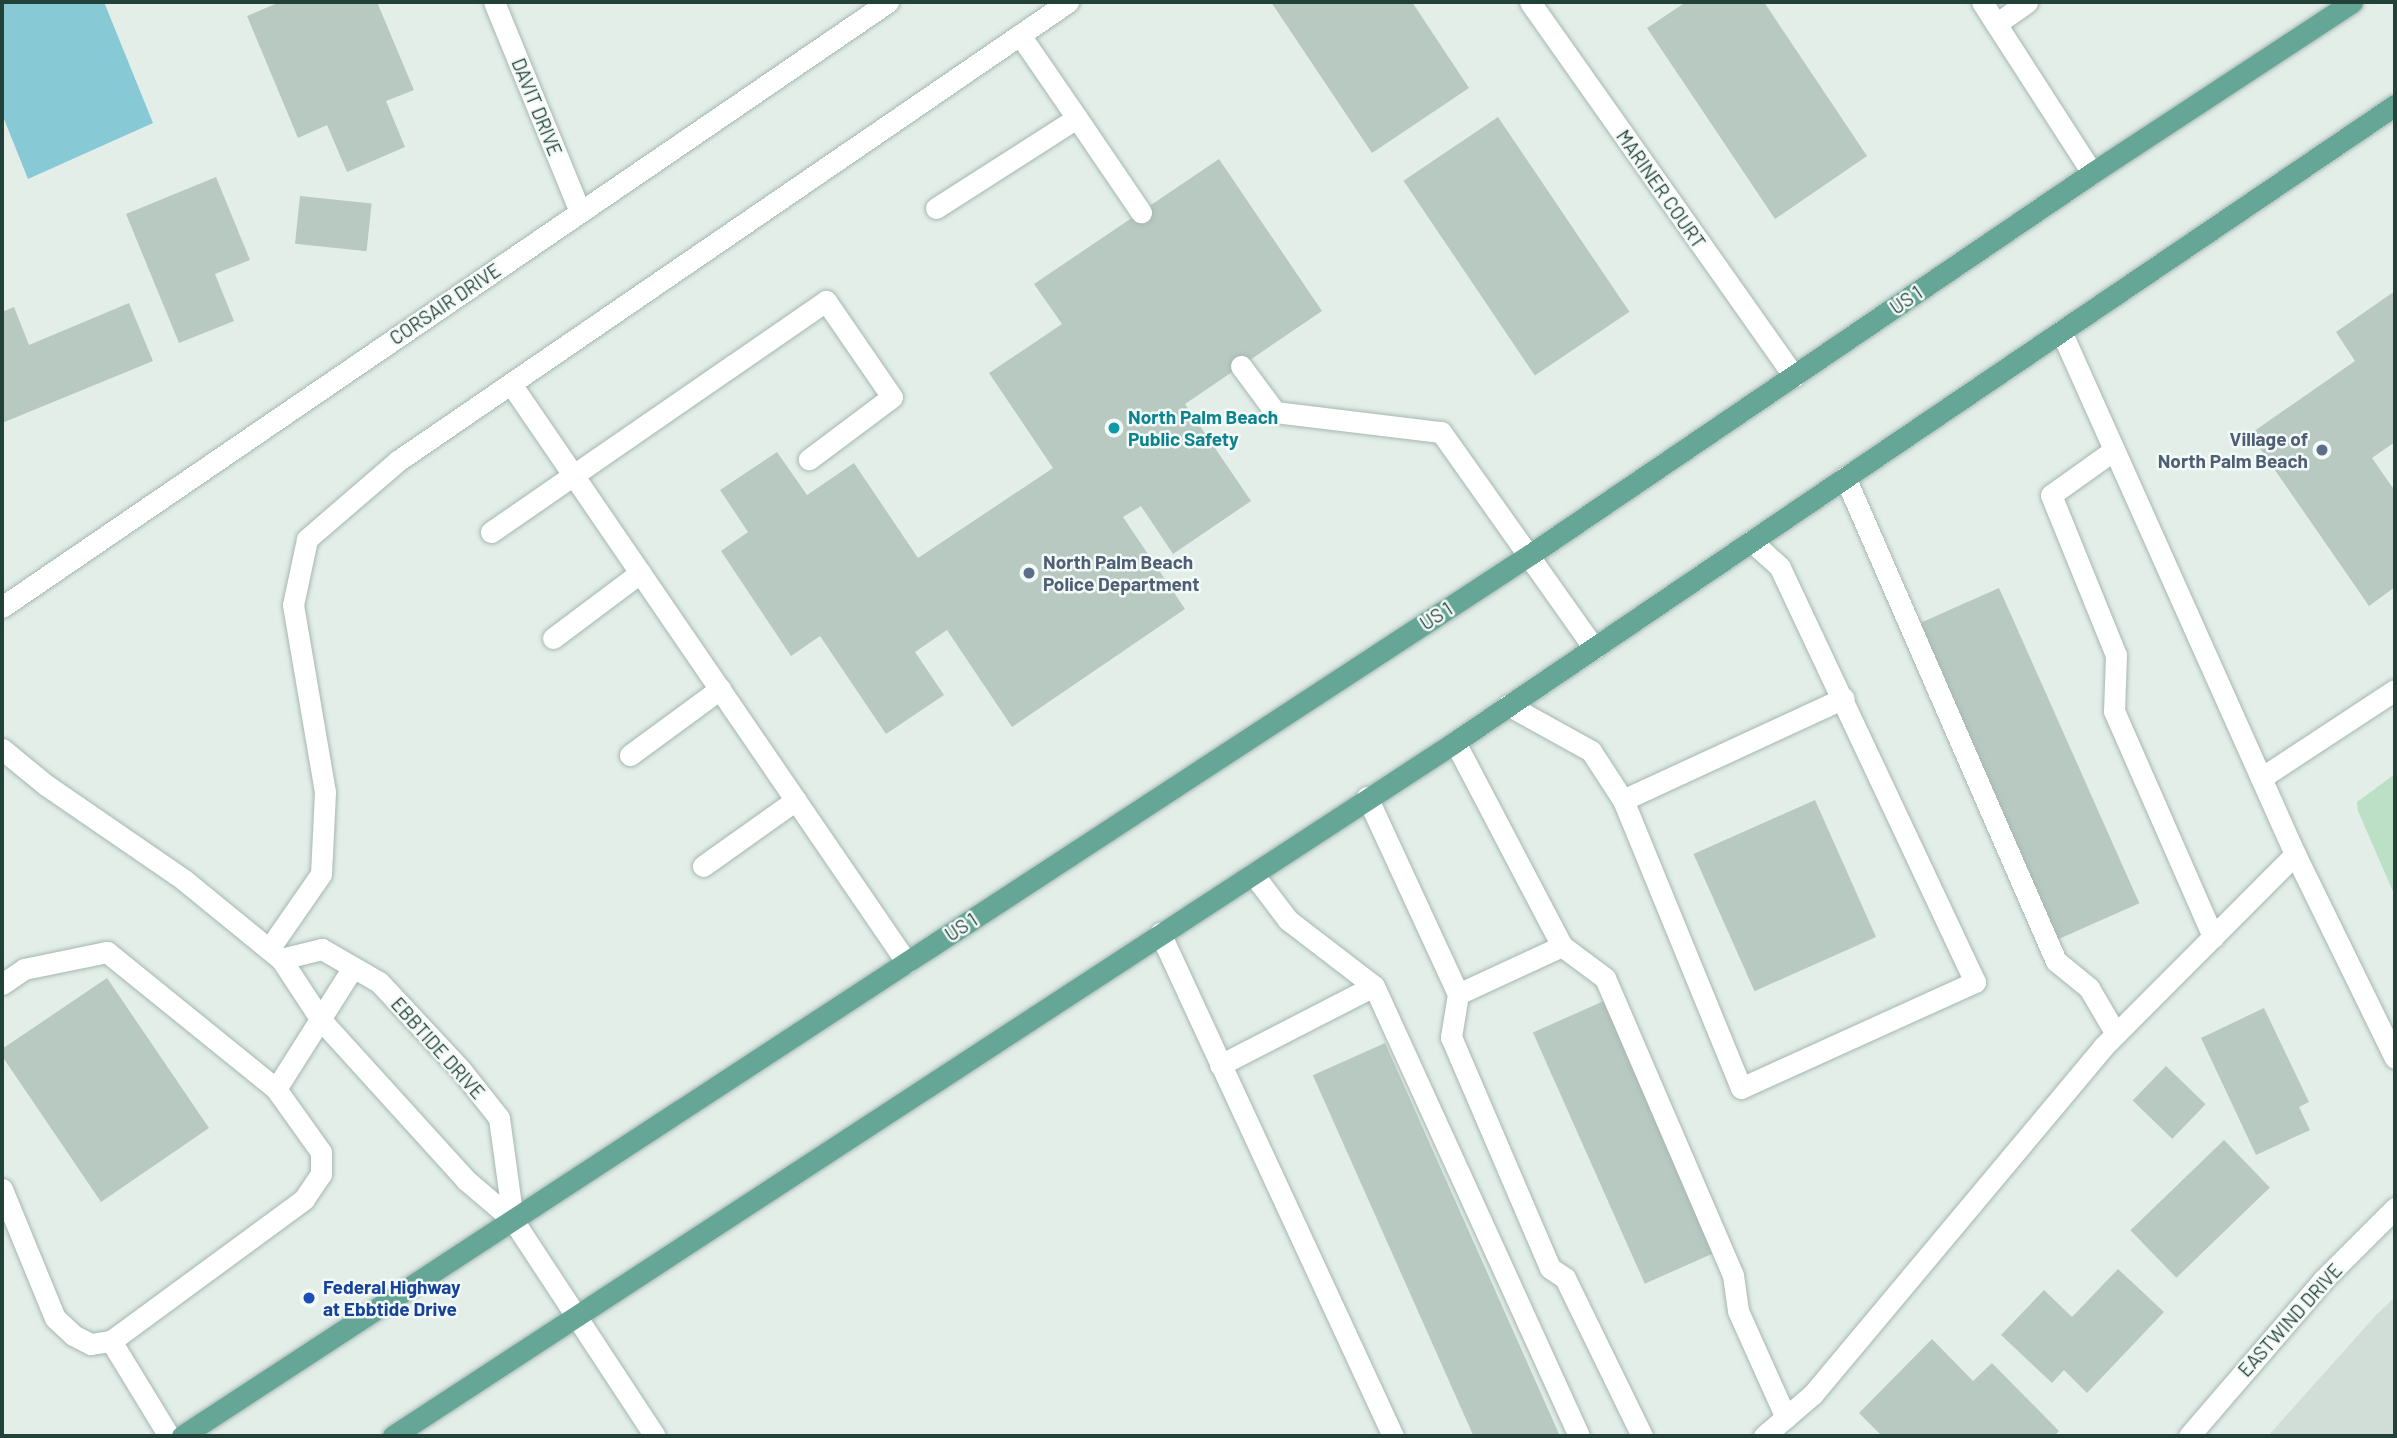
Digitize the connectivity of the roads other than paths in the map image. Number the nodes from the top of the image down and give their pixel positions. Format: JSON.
{"nodes":[{"id":1,"x":494,"y":2,"type":"edge"},
{"id":2,"x":888,"y":2,"type":"edge"},
{"id":3,"x":1068,"y":2,"type":"edge"},
{"id":4,"x":1530,"y":2,"type":"edge"},
{"id":5,"x":1982,"y":2,"type":"edge"},
{"id":6,"x":2028,"y":2,"type":"edge"},
{"id":7,"x":2352,"y":2,"type":"edge"},
{"id":8,"x":1996,"y":24,"type":"junction"},
{"id":9,"x":1020,"y":35,"type":"junction"},
{"id":10,"x":2395,"y":105,"type":"edge"},
{"id":11,"x":1077,"y":118,"type":"junction"},
{"id":12,"x":2092,"y":173,"type":"junction"},
{"id":13,"x":936,"y":208,"type":"dead end"},
{"id":14,"x":580,"y":212,"type":"junction"},
{"id":15,"x":1141,"y":212,"type":"dead end"},
{"id":16,"x":2061,"y":331,"type":"junction"},
{"id":17,"x":1241,"y":366,"type":"dead end"},
{"id":18,"x":1794,"y":376,"type":"junction"},
{"id":19,"x":511,"y":384,"type":"junction"},
{"id":20,"x":2114,"y":450,"type":"junction"},
{"id":21,"x":809,"y":459,"type":"dead end"},
{"id":22,"x":572,"y":474,"type":"junction"},
{"id":23,"x":1845,"y":477,"type":"junction"},
{"id":24,"x":491,"y":532,"type":"dead end"},
{"id":25,"x":1751,"y":541,"type":"junction"},
{"id":26,"x":1531,"y":554,"type":"junction"},
{"id":27,"x":640,"y":573,"type":"junction"},
{"id":28,"x":2,"y":607,"type":"edge"},
{"id":29,"x":553,"y":638,"type":"dead end"},
{"id":30,"x":1594,"y":648,"type":"junction"},
{"id":31,"x":720,"y":689,"type":"junction"},
{"id":32,"x":2395,"y":690,"type":"edge"},
{"id":33,"x":1844,"y":698,"type":"junction"},
{"id":34,"x":1508,"y":705,"type":"junction"},
{"id":35,"x":1455,"y":742,"type":"junction"},
{"id":36,"x":2,"y":749,"type":"edge"},
{"id":37,"x":630,"y":755,"type":"dead end"},
{"id":38,"x":2261,"y":778,"type":"junction"},
{"id":39,"x":1367,"y":797,"type":"junction"},
{"id":40,"x":796,"y":800,"type":"junction"},
{"id":41,"x":1623,"y":800,"type":"junction"},
{"id":42,"x":2295,"y":854,"type":"junction"},
{"id":43,"x":703,"y":866,"type":"dead end"},
{"id":44,"x":1253,"y":874,"type":"junction"},
{"id":45,"x":1160,"y":933,"type":"junction"},
{"id":46,"x":2213,"y":937,"type":"junction"},
{"id":47,"x":1562,"y":946,"type":"junction"},
{"id":48,"x":275,"y":954,"type":"junction"},
{"id":49,"x":906,"y":963,"type":"junction"},
{"id":50,"x":353,"y":968,"type":"junction"},
{"id":51,"x":2,"y":984,"type":"edge"},
{"id":52,"x":1374,"y":986,"type":"junction"},
{"id":53,"x":1458,"y":994,"type":"junction"},
{"id":54,"x":321,"y":1020,"type":"junction"},
{"id":55,"x":2116,"y":1034,"type":"junction"},
{"id":56,"x":2395,"y":1058,"type":"edge"},
{"id":57,"x":1220,"y":1065,"type":"junction"},
{"id":58,"x":275,"y":1089,"type":"junction"},
{"id":59,"x":2,"y":1189,"type":"edge"},
{"id":60,"x":2395,"y":1208,"type":"edge"},
{"id":61,"x":513,"y":1220,"type":"junction"},
{"id":62,"x":577,"y":1317,"type":"junction"},
{"id":63,"x":111,"y":1342,"type":"junction"},
{"id":64,"x":1786,"y":1418,"type":"junction"},
{"id":65,"x":169,"y":1436,"type":"edge"},
{"id":66,"x":182,"y":1436,"type":"edge"},
{"id":67,"x":393,"y":1436,"type":"edge"},
{"id":68,"x":655,"y":1436,"type":"edge"},
{"id":69,"x":1393,"y":1436,"type":"edge"},
{"id":70,"x":1580,"y":1436,"type":"edge"},
{"id":71,"x":1642,"y":1436,"type":"edge"},
{"id":72,"x":1764,"y":1436,"type":"edge"},
{"id":73,"x":2189,"y":1436,"type":"edge"}],
"edges":[{"from":1,"to":14,"type":"street","name":"DAVIT DRIVE"},
{"from":2,"to":14,"type":"street","name":"CORSAIR DRIVE"},
{"from":3,"to":9,"type":"street"},
{"from":4,"to":18,"type":"street","name":"MARINER COURT"},
{"from":5,"to":8,"type":"street"},
{"from":6,"to":8,"type":"street"},
{"from":7,"to":12,"type":"main road","name":"US 1","number":"US 1"},
{"from":8,"to":12,"type":"street"},
{"from":9,"to":11,"type":"street"},
{"from":9,"to":19,"type":"street"},
{"from":10,"to":16,"type":"main road"},
{"from":11,"to":13,"type":"street"},
{"from":11,"to":15,"type":"street"},
{"from":12,"to":18,"type":"main road","name":"US 1","number":"US 1"},
{"from":14,"to":28,"type":"street","name":"CORSAIR DRIVE"},
{"from":16,"to":20,"type":"street"},
{"from":16,"to":23,"type":"main road"},
{"from":17,"to":26,"type":"street"},
{"from":18,"to":26,"type":"main road","name":"US 1","number":"US 1"},
{"from":19,"to":22,"type":"street"},
{"from":19,"to":48,"type":"street"},
{"from":20,"to":38,"type":"street"},
{"from":20,"to":46,"type":"street"},
{"from":21,"to":22,"type":"street"},
{"from":22,"to":24,"type":"street"},
{"from":22,"to":27,"type":"street"},
{"from":23,"to":25,"type":"main road"},
{"from":23,"to":55,"type":"street"},
{"from":25,"to":30,"type":"main road"},
{"from":25,"to":33,"type":"street"},
{"from":26,"to":30,"type":"street"},
{"from":26,"to":49,"type":"main road","name":"US 1","number":"US 1"},
{"from":27,"to":29,"type":"street"},
{"from":27,"to":31,"type":"street"},
{"from":30,"to":34,"type":"main road"},
{"from":31,"to":37,"type":"street"},
{"from":31,"to":40,"type":"street"},
{"from":32,"to":38,"type":"street"},
{"from":33,"to":41,"type":"street"},
{"from":33,"to":41,"type":"street"},
{"from":34,"to":35,"type":"main road"},
{"from":34,"to":41,"type":"street"},
{"from":35,"to":39,"type":"main road"},
{"from":35,"to":47,"type":"street"},
{"from":36,"to":48,"type":"street","name":"EBBTIDE DRIVE"},
{"from":38,"to":42,"type":"street"},
{"from":39,"to":44,"type":"main road"},
{"from":39,"to":53,"type":"street"},
{"from":40,"to":43,"type":"street"},
{"from":40,"to":49,"type":"street"},
{"from":42,"to":46,"type":"street"},
{"from":42,"to":56,"type":"street"},
{"from":44,"to":45,"type":"main road"},
{"from":44,"to":52,"type":"street"},
{"from":45,"to":57,"type":"street"},
{"from":45,"to":62,"type":"main road"},
{"from":46,"to":55,"type":"street"},
{"from":47,"to":53,"type":"street"},
{"from":47,"to":64,"type":"street"},
{"from":48,"to":50,"type":"street","name":"EBBTIDE DRIVE"},
{"from":48,"to":54,"type":"street","name":"EBBTIDE DRIVE"},
{"from":49,"to":61,"type":"main road","name":"US 1","number":"US 1"},
{"from":50,"to":54,"type":"street"},
{"from":50,"to":61,"type":"street","name":"EBBTIDE DRIVE"},
{"from":51,"to":58,"type":"street"},
{"from":52,"to":57,"type":"street"},
{"from":52,"to":70,"type":"street"},
{"from":53,"to":71,"type":"street"},
{"from":54,"to":58,"type":"street"},
{"from":54,"to":61,"type":"street","name":"EBBTIDE DRIVE"},
{"from":55,"to":64,"type":"street"},
{"from":57,"to":69,"type":"street"},
{"from":58,"to":63,"type":"street"},
{"from":59,"to":63,"type":"street"},
{"from":60,"to":73,"type":"street","name":"EASTWIND DRIVE"},
{"from":61,"to":62,"type":"street","name":"EBBTIDE DRIVE"},
{"from":61,"to":66,"type":"main road","number":"US 1"},
{"from":62,"to":67,"type":"main road"},
{"from":62,"to":68,"type":"street","name":"EBBTIDE DRIVE"},
{"from":63,"to":65,"type":"street"},
{"from":64,"to":72,"type":"street"}]}
